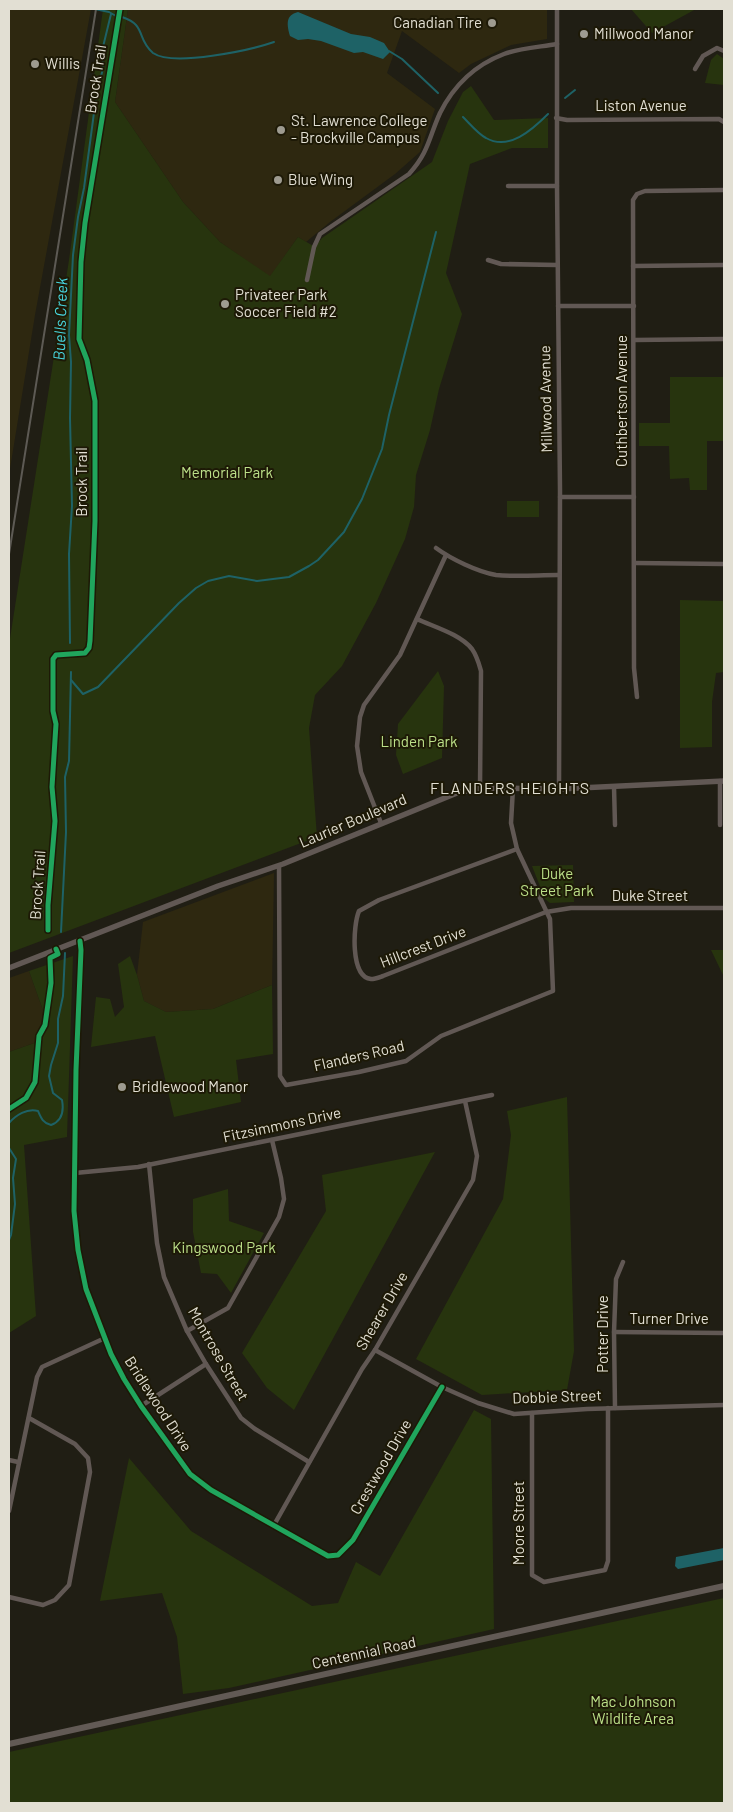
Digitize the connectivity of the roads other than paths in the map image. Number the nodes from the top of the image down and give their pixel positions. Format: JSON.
{"nodes":[{"id":1,"x":557,"y":9,"type":"edge"},
{"id":2,"x":557,"y":44,"type":"junction"},
{"id":3,"x":724,"y":51,"type":"edge"},
{"id":4,"x":695,"y":69,"type":"dead end"},
{"id":5,"x":556,"y":118,"type":"junction"},
{"id":6,"x":724,"y":120,"type":"edge"},
{"id":7,"x":508,"y":186,"type":"dead end"},
{"id":8,"x":556,"y":186,"type":"junction"},
{"id":9,"x":724,"y":190,"type":"edge"},
{"id":10,"x":488,"y":260,"type":"dead end"},
{"id":11,"x":557,"y":265,"type":"junction"},
{"id":12,"x":724,"y":265,"type":"edge"},
{"id":13,"x":633,"y":266,"type":"junction"},
{"id":14,"x":307,"y":280,"type":"dead end"},
{"id":15,"x":558,"y":306,"type":"junction"},
{"id":16,"x":634,"y":306,"type":"junction"},
{"id":17,"x":724,"y":339,"type":"edge"},
{"id":18,"x":634,"y":340,"type":"junction"},
{"id":19,"x":560,"y":497,"type":"junction"},
{"id":20,"x":634,"y":497,"type":"junction"},
{"id":21,"x":436,"y":548,"type":"dead end"},
{"id":22,"x":446,"y":555,"type":"junction"},
{"id":23,"x":635,"y":563,"type":"junction"},
{"id":24,"x":724,"y":564,"type":"edge"},
{"id":25,"x":558,"y":574,"type":"junction"},
{"id":26,"x":417,"y":619,"type":"junction"},
{"id":27,"x":637,"y":697,"type":"dead end"},
{"id":28,"x":722,"y":781,"type":"edge"},
{"id":29,"x":614,"y":787,"type":"junction"},
{"id":30,"x":480,"y":788,"type":"junction"},
{"id":31,"x":513,"y":788,"type":"junction"},
{"id":32,"x":559,"y":789,"type":"junction"},
{"id":33,"x":381,"y":823,"type":"junction"},
{"id":34,"x":720,"y":825,"type":"dead end"},
{"id":35,"x":615,"y":826,"type":"dead end"},
{"id":36,"x":517,"y":849,"type":"junction"},
{"id":37,"x":279,"y":866,"type":"junction"},
{"id":38,"x":724,"y":908,"type":"edge"},
{"id":39,"x":546,"y":912,"type":"junction"},
{"id":40,"x":80,"y":941,"type":"junction"},
{"id":41,"x":9,"y":968,"type":"edge"},
{"id":42,"x":492,"y":1095,"type":"dead end"},
{"id":43,"x":465,"y":1101,"type":"junction"},
{"id":44,"x":272,"y":1140,"type":"junction"},
{"id":45,"x":149,"y":1164,"type":"junction"},
{"id":46,"x":76,"y":1173,"type":"junction"},
{"id":47,"x":623,"y":1262,"type":"dead end"},
{"id":48,"x":187,"y":1331,"type":"junction"},
{"id":49,"x":614,"y":1332,"type":"junction"},
{"id":50,"x":724,"y":1333,"type":"edge"},
{"id":51,"x":105,"y":1338,"type":"junction"},
{"id":52,"x":375,"y":1350,"type":"junction"},
{"id":53,"x":206,"y":1364,"type":"junction"},
{"id":54,"x":442,"y":1387,"type":"junction"},
{"id":55,"x":724,"y":1405,"type":"edge"},
{"id":56,"x":141,"y":1406,"type":"junction"},
{"id":57,"x":608,"y":1408,"type":"junction"},
{"id":58,"x":615,"y":1408,"type":"junction"},
{"id":59,"x":532,"y":1413,"type":"junction"},
{"id":60,"x":29,"y":1418,"type":"junction"},
{"id":61,"x":9,"y":1460,"type":"edge"},
{"id":62,"x":18,"y":1462,"type":"junction"},
{"id":63,"x":309,"y":1462,"type":"junction"},
{"id":64,"x":9,"y":1511,"type":"edge"},
{"id":65,"x":274,"y":1525,"type":"junction"},
{"id":66,"x":338,"y":1555,"type":"joint"},
{"id":67,"x":724,"y":1586,"type":"edge"},
{"id":68,"x":9,"y":1598,"type":"edge"},
{"id":69,"x":9,"y":1744,"type":"edge"}],
"edges":[{"from":1,"to":2,"type":"street","name":"Millwood Avenue"},
{"from":2,"to":5,"type":"street","name":"Millwood Avenue"},
{"from":2,"to":14,"type":"street"},
{"from":3,"to":4,"type":"street"},
{"from":5,"to":6,"type":"street","name":"Liston Avenue"},
{"from":5,"to":8,"type":"street","name":"Millwood Avenue"},
{"from":7,"to":8,"type":"street"},
{"from":8,"to":11,"type":"street","name":"Millwood Avenue"},
{"from":9,"to":13,"type":"street","name":"Cuthbertson Avenue"},
{"from":10,"to":11,"type":"street"},
{"from":11,"to":15,"type":"street","name":"Millwood Avenue"},
{"from":12,"to":13,"type":"street"},
{"from":13,"to":16,"type":"street","name":"Cuthbertson Avenue"},
{"from":15,"to":16,"type":"street"},
{"from":15,"to":19,"type":"street","name":"Millwood Avenue"},
{"from":16,"to":18,"type":"street","name":"Cuthbertson Avenue"},
{"from":17,"to":18,"type":"street"},
{"from":18,"to":20,"type":"street","name":"Cuthbertson Avenue"},
{"from":19,"to":20,"type":"street"},
{"from":19,"to":25,"type":"street","name":"Millwood Avenue"},
{"from":20,"to":23,"type":"street","name":"Cuthbertson Avenue"},
{"from":21,"to":22,"type":"street"},
{"from":22,"to":25,"type":"street"},
{"from":22,"to":26,"type":"street"},
{"from":23,"to":24,"type":"street"},
{"from":23,"to":27,"type":"street","name":"Cuthbertson Avenue"},
{"from":25,"to":32,"type":"street","name":"Millwood Avenue"},
{"from":26,"to":30,"type":"street"},
{"from":26,"to":33,"type":"street"},
{"from":28,"to":29,"type":"street","name":"Laurier Boulevard"},
{"from":28,"to":34,"type":"street"},
{"from":29,"to":32,"type":"street","name":"Laurier Boulevard"},
{"from":29,"to":35,"type":"street"},
{"from":30,"to":31,"type":"street","name":"Laurier Boulevard"},
{"from":30,"to":33,"type":"street","name":"Laurier Boulevard"},
{"from":31,"to":32,"type":"street","name":"Laurier Boulevard"},
{"from":31,"to":36,"type":"street","name":"Flanders Road"},
{"from":33,"to":37,"type":"street","name":"Laurier Boulevard"},
{"from":36,"to":39,"type":"street","name":"Flanders Road"},
{"from":36,"to":39,"type":"street","name":"Hillcrest Drive"},
{"from":37,"to":39,"type":"street","name":"Flanders Road"},
{"from":37,"to":40,"type":"street","name":"Laurier Boulevard"},
{"from":38,"to":39,"type":"street","name":"Duke Street"},
{"from":40,"to":41,"type":"street","name":"Laurier Boulevard"},
{"from":40,"to":46,"type":"street","name":"Bridlewood Drive"},
{"from":42,"to":43,"type":"street","name":"Fitzsimmons Drive"},
{"from":43,"to":44,"type":"street","name":"Fitzsimmons Drive"},
{"from":43,"to":52,"type":"street","name":"Shearer Drive"},
{"from":44,"to":45,"type":"street","name":"Fitzsimmons Drive"},
{"from":44,"to":48,"type":"street"},
{"from":45,"to":46,"type":"street","name":"Fitzsimmons Drive"},
{"from":45,"to":48,"type":"street","name":"Montrose Street"},
{"from":46,"to":51,"type":"street","name":"Bridlewood Drive"},
{"from":47,"to":49,"type":"street","name":"Potter Drive"},
{"from":48,"to":53,"type":"street","name":"Montrose Street"},
{"from":49,"to":50,"type":"street","name":"Turner Drive"},
{"from":49,"to":58,"type":"street","name":"Potter Drive"},
{"from":51,"to":56,"type":"street","name":"Bridlewood Drive"},
{"from":51,"to":60,"type":"street"},
{"from":52,"to":54,"type":"street","name":"Dobbie Street"},
{"from":52,"to":63,"type":"street","name":"Shearer Drive"},
{"from":53,"to":56,"type":"street"},
{"from":53,"to":63,"type":"street","name":"Montrose Street"},
{"from":54,"to":59,"type":"street","name":"Dobbie Street"},
{"from":54,"to":66,"type":"street","name":"Crestwood Drive"},
{"from":55,"to":58,"type":"street","name":"Dobbie Street"},
{"from":56,"to":65,"type":"street","name":"Bridlewood Drive"},
{"from":57,"to":58,"type":"street","name":"Dobbie Street"},
{"from":57,"to":59,"type":"street","name":"Dobbie Street"},
{"from":57,"to":59,"type":"street","name":"Moore Street"},
{"from":60,"to":62,"type":"street"},
{"from":60,"to":68,"type":"street"},
{"from":61,"to":62,"type":"street"},
{"from":62,"to":64,"type":"street"},
{"from":63,"to":65,"type":"street","name":"Shearer Drive"},
{"from":65,"to":66,"type":"street","name":"Bridlewood Drive"},
{"from":67,"to":69,"type":"main road","name":"Centennial Road"}]}
